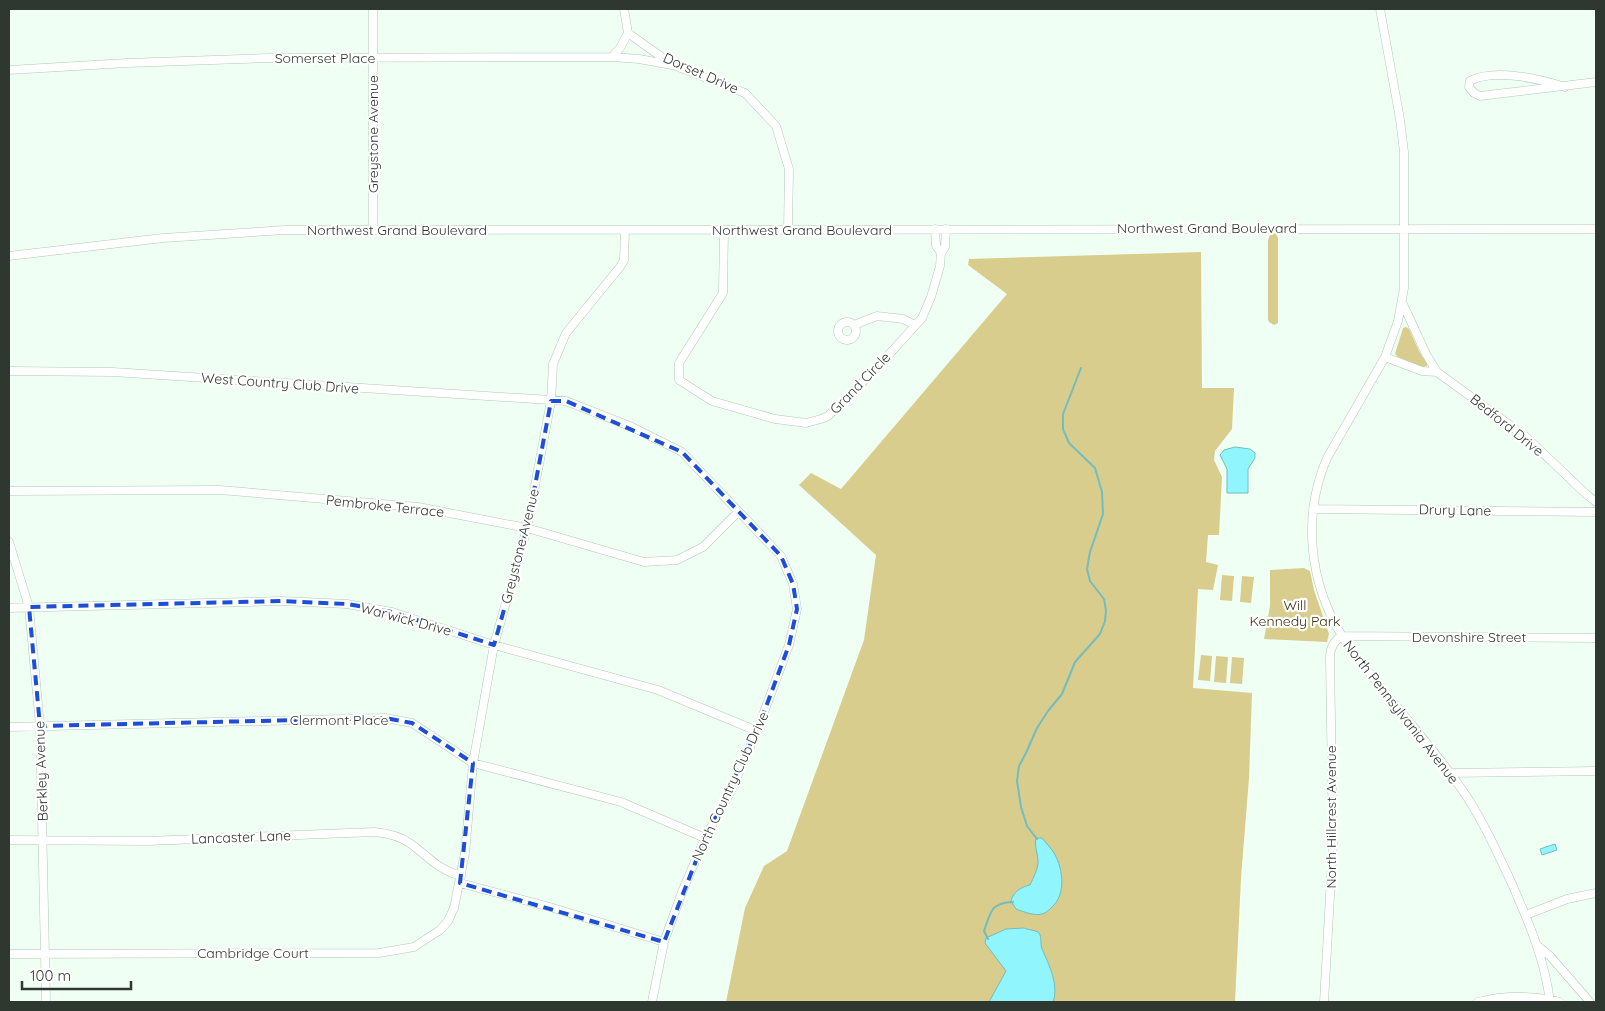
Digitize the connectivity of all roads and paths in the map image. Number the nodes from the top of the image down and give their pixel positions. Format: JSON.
{"nodes":[{"id":1,"x":373,"y":9,"type":"edge"},
{"id":2,"x":624,"y":9,"type":"edge"},
{"id":3,"x":1380,"y":9,"type":"edge"},
{"id":4,"x":628,"y":33,"type":"junction"},
{"id":5,"x":373,"y":57,"type":"junction"},
{"id":6,"x":612,"y":57,"type":"junction"},
{"id":7,"x":676,"y":66,"type":"junction"},
{"id":8,"x":9,"y":70,"type":"edge"},
{"id":9,"x":1596,"y":82,"type":"edge"},
{"id":10,"x":1565,"y":87,"type":"junction"},
{"id":11,"x":1405,"y":228,"type":"junction"},
{"id":12,"x":373,"y":229,"type":"junction"},
{"id":13,"x":788,"y":229,"type":"junction"},
{"id":14,"x":935,"y":229,"type":"junction"},
{"id":15,"x":946,"y":229,"type":"junction"},
{"id":16,"x":1596,"y":229,"type":"edge"},
{"id":17,"x":624,"y":230,"type":"junction"},
{"id":18,"x":724,"y":230,"type":"junction"},
{"id":19,"x":941,"y":253,"type":"junction"},
{"id":20,"x":9,"y":256,"type":"edge"},
{"id":21,"x":1402,"y":302,"type":"junction"},
{"id":22,"x":854,"y":325,"type":"dead end"},
{"id":23,"x":916,"y":325,"type":"junction"},
{"id":24,"x":1385,"y":357,"type":"junction"},
{"id":25,"x":9,"y":371,"type":"edge"},
{"id":26,"x":1437,"y":372,"type":"junction"},
{"id":27,"x":551,"y":400,"type":"junction"},
{"id":28,"x":9,"y":491,"type":"edge"},
{"id":29,"x":1596,"y":502,"type":"edge"},
{"id":30,"x":1313,"y":509,"type":"junction"},
{"id":31,"x":738,"y":512,"type":"junction"},
{"id":32,"x":1596,"y":512,"type":"edge"},
{"id":33,"x":527,"y":528,"type":"junction"},
{"id":34,"x":9,"y":542,"type":"edge"},
{"id":35,"x":29,"y":607,"type":"junction"},
{"id":36,"x":9,"y":608,"type":"edge"},
{"id":37,"x":1342,"y":636,"type":"junction"},
{"id":38,"x":1596,"y":638,"type":"edge"},
{"id":39,"x":494,"y":645,"type":"junction"},
{"id":40,"x":40,"y":726,"type":"junction"},
{"id":41,"x":9,"y":727,"type":"edge"},
{"id":42,"x":758,"y":731,"type":"junction"},
{"id":43,"x":473,"y":763,"type":"junction"},
{"id":44,"x":1596,"y":771,"type":"edge"},
{"id":45,"x":1449,"y":773,"type":"junction"},
{"id":46,"x":705,"y":838,"type":"junction"},
{"id":47,"x":9,"y":840,"type":"edge"},
{"id":48,"x":42,"y":840,"type":"junction"},
{"id":49,"x":460,"y":880,"type":"junction"},
{"id":50,"x":1596,"y":893,"type":"edge"},
{"id":51,"x":1526,"y":915,"type":"junction"},
{"id":52,"x":664,"y":942,"type":"junction"},
{"id":53,"x":1538,"y":946,"type":"junction"},
{"id":54,"x":45,"y":953,"type":"junction"},
{"id":55,"x":9,"y":954,"type":"edge"},
{"id":56,"x":1550,"y":1001,"type":"edge"},
{"id":57,"x":46,"y":1002,"type":"edge"},
{"id":58,"x":652,"y":1002,"type":"edge"},
{"id":59,"x":1324,"y":1002,"type":"edge"},
{"id":60,"x":1478,"y":1002,"type":"edge"},
{"id":61,"x":1560,"y":1002,"type":"edge"},
{"id":62,"x":1590,"y":1002,"type":"edge"}],
"edges":[{"from":1,"to":5,"type":"street","name":"Greystone Avenue"},
{"from":2,"to":4,"type":"street"},
{"from":3,"to":11,"type":"street","name":"North Pennsylvania Avenue"},
{"from":4,"to":6,"type":"street"},
{"from":4,"to":7,"type":"street","name":"Dorset Drive"},
{"from":5,"to":6,"type":"street","name":"Somerset Place"},
{"from":5,"to":8,"type":"street","name":"Somerset Place"},
{"from":5,"to":12,"type":"street","name":"Greystone Avenue"},
{"from":6,"to":7,"type":"street","name":"Somerset Place"},
{"from":7,"to":13,"type":"street","name":"Dorset Drive"},
{"from":9,"to":10,"type":"street"},
{"from":10,"to":10,"type":"street"},
{"from":11,"to":15,"type":"street","name":"Northwest Grand Boulevard"},
{"from":11,"to":16,"type":"street","name":"Northwest Grand Boulevard"},
{"from":11,"to":21,"type":"street","name":"North Pennsylvania Avenue"},
{"from":12,"to":17,"type":"street","name":"Northwest Grand Boulevard"},
{"from":12,"to":20,"type":"street","name":"Northwest Grand Boulevard"},
{"from":13,"to":14,"type":"street","name":"Northwest Grand Boulevard"},
{"from":13,"to":18,"type":"street","name":"Northwest Grand Boulevard"},
{"from":14,"to":15,"type":"street","name":"Northwest Grand Boulevard"},
{"from":14,"to":19,"type":"street","name":"Grand Circle"},
{"from":15,"to":19,"type":"street","name":"Grand Circle"},
{"from":17,"to":18,"type":"street","name":"Northwest Grand Boulevard"},
{"from":17,"to":27,"type":"street","name":"Greystone Avenue"},
{"from":18,"to":23,"type":"street","name":"Grand Circle"},
{"from":19,"to":23,"type":"street","name":"Grand Circle"},
{"from":21,"to":24,"type":"street","name":"North Pennsylvania Avenue"},
{"from":21,"to":26,"type":"street","name":"Bedford Drive"},
{"from":22,"to":23,"type":"street"},
{"from":24,"to":26,"type":"street","name":"Bedford Drive"},
{"from":24,"to":30,"type":"street","name":"North Pennsylvania Avenue"},
{"from":25,"to":27,"type":"street","name":"West Country Club Drive"},
{"from":26,"to":29,"type":"street","name":"Bedford Drive"},
{"from":27,"to":31,"type":"street","name":"North Country Club Drive"},
{"from":27,"to":33,"type":"street","name":"Greystone Avenue"},
{"from":28,"to":33,"type":"street","name":"Pembroke Terrace"},
{"from":30,"to":32,"type":"street","name":"Drury Lane"},
{"from":30,"to":37,"type":"street","name":"North Pennsylvania Avenue"},
{"from":31,"to":33,"type":"street","name":"Pembroke Terrace"},
{"from":31,"to":42,"type":"street","name":"North Country Club Drive"},
{"from":33,"to":39,"type":"street","name":"Greystone Avenue"},
{"from":34,"to":35,"type":"street","name":"Berkley Avenue"},
{"from":35,"to":36,"type":"street","name":"Warwick Drive"},
{"from":35,"to":39,"type":"street","name":"Warwick Drive"},
{"from":35,"to":40,"type":"street","name":"Berkley Avenue"},
{"from":37,"to":38,"type":"street","name":"Devonshire Street"},
{"from":37,"to":45,"type":"street","name":"North Pennsylvania Avenue"},
{"from":37,"to":59,"type":"street","name":"North Hillcrest Avenue"},
{"from":39,"to":42,"type":"street","name":"Warwick Drive"},
{"from":39,"to":43,"type":"street","name":"Greystone Avenue"},
{"from":40,"to":41,"type":"street","name":"Clermont Place"},
{"from":40,"to":43,"type":"street","name":"Clermont Place"},
{"from":40,"to":48,"type":"street","name":"Berkley Avenue"},
{"from":42,"to":46,"type":"street","name":"North Country Club Drive"},
{"from":43,"to":46,"type":"street","name":"Clermont Place"},
{"from":43,"to":49,"type":"street","name":"Greystone Avenue"},
{"from":44,"to":45,"type":"street"},
{"from":45,"to":51,"type":"street","name":"North Pennsylvania Avenue"},
{"from":46,"to":52,"type":"street","name":"North Country Club Drive"},
{"from":47,"to":48,"type":"street","name":"Lancaster Lane"},
{"from":48,"to":49,"type":"street","name":"Lancaster Lane"},
{"from":48,"to":54,"type":"street","name":"Berkley Avenue"},
{"from":49,"to":52,"type":"street","name":"Lancaster Lane"},
{"from":49,"to":54,"type":"street","name":"Cambridge Court"},
{"from":50,"to":51,"type":"street"},
{"from":51,"to":53,"type":"street","name":"North Pennsylvania Avenue"},
{"from":52,"to":58,"type":"street","name":"North Country Club Drive"},
{"from":53,"to":56,"type":"street","name":"North Pennsylvania Avenue"},
{"from":53,"to":62,"type":"street"},
{"from":54,"to":55,"type":"street","name":"Cambridge Court"},
{"from":54,"to":57,"type":"street","name":"Berkley Avenue"},
{"from":56,"to":60,"type":"street"},
{"from":56,"to":61,"type":"street"}]}
